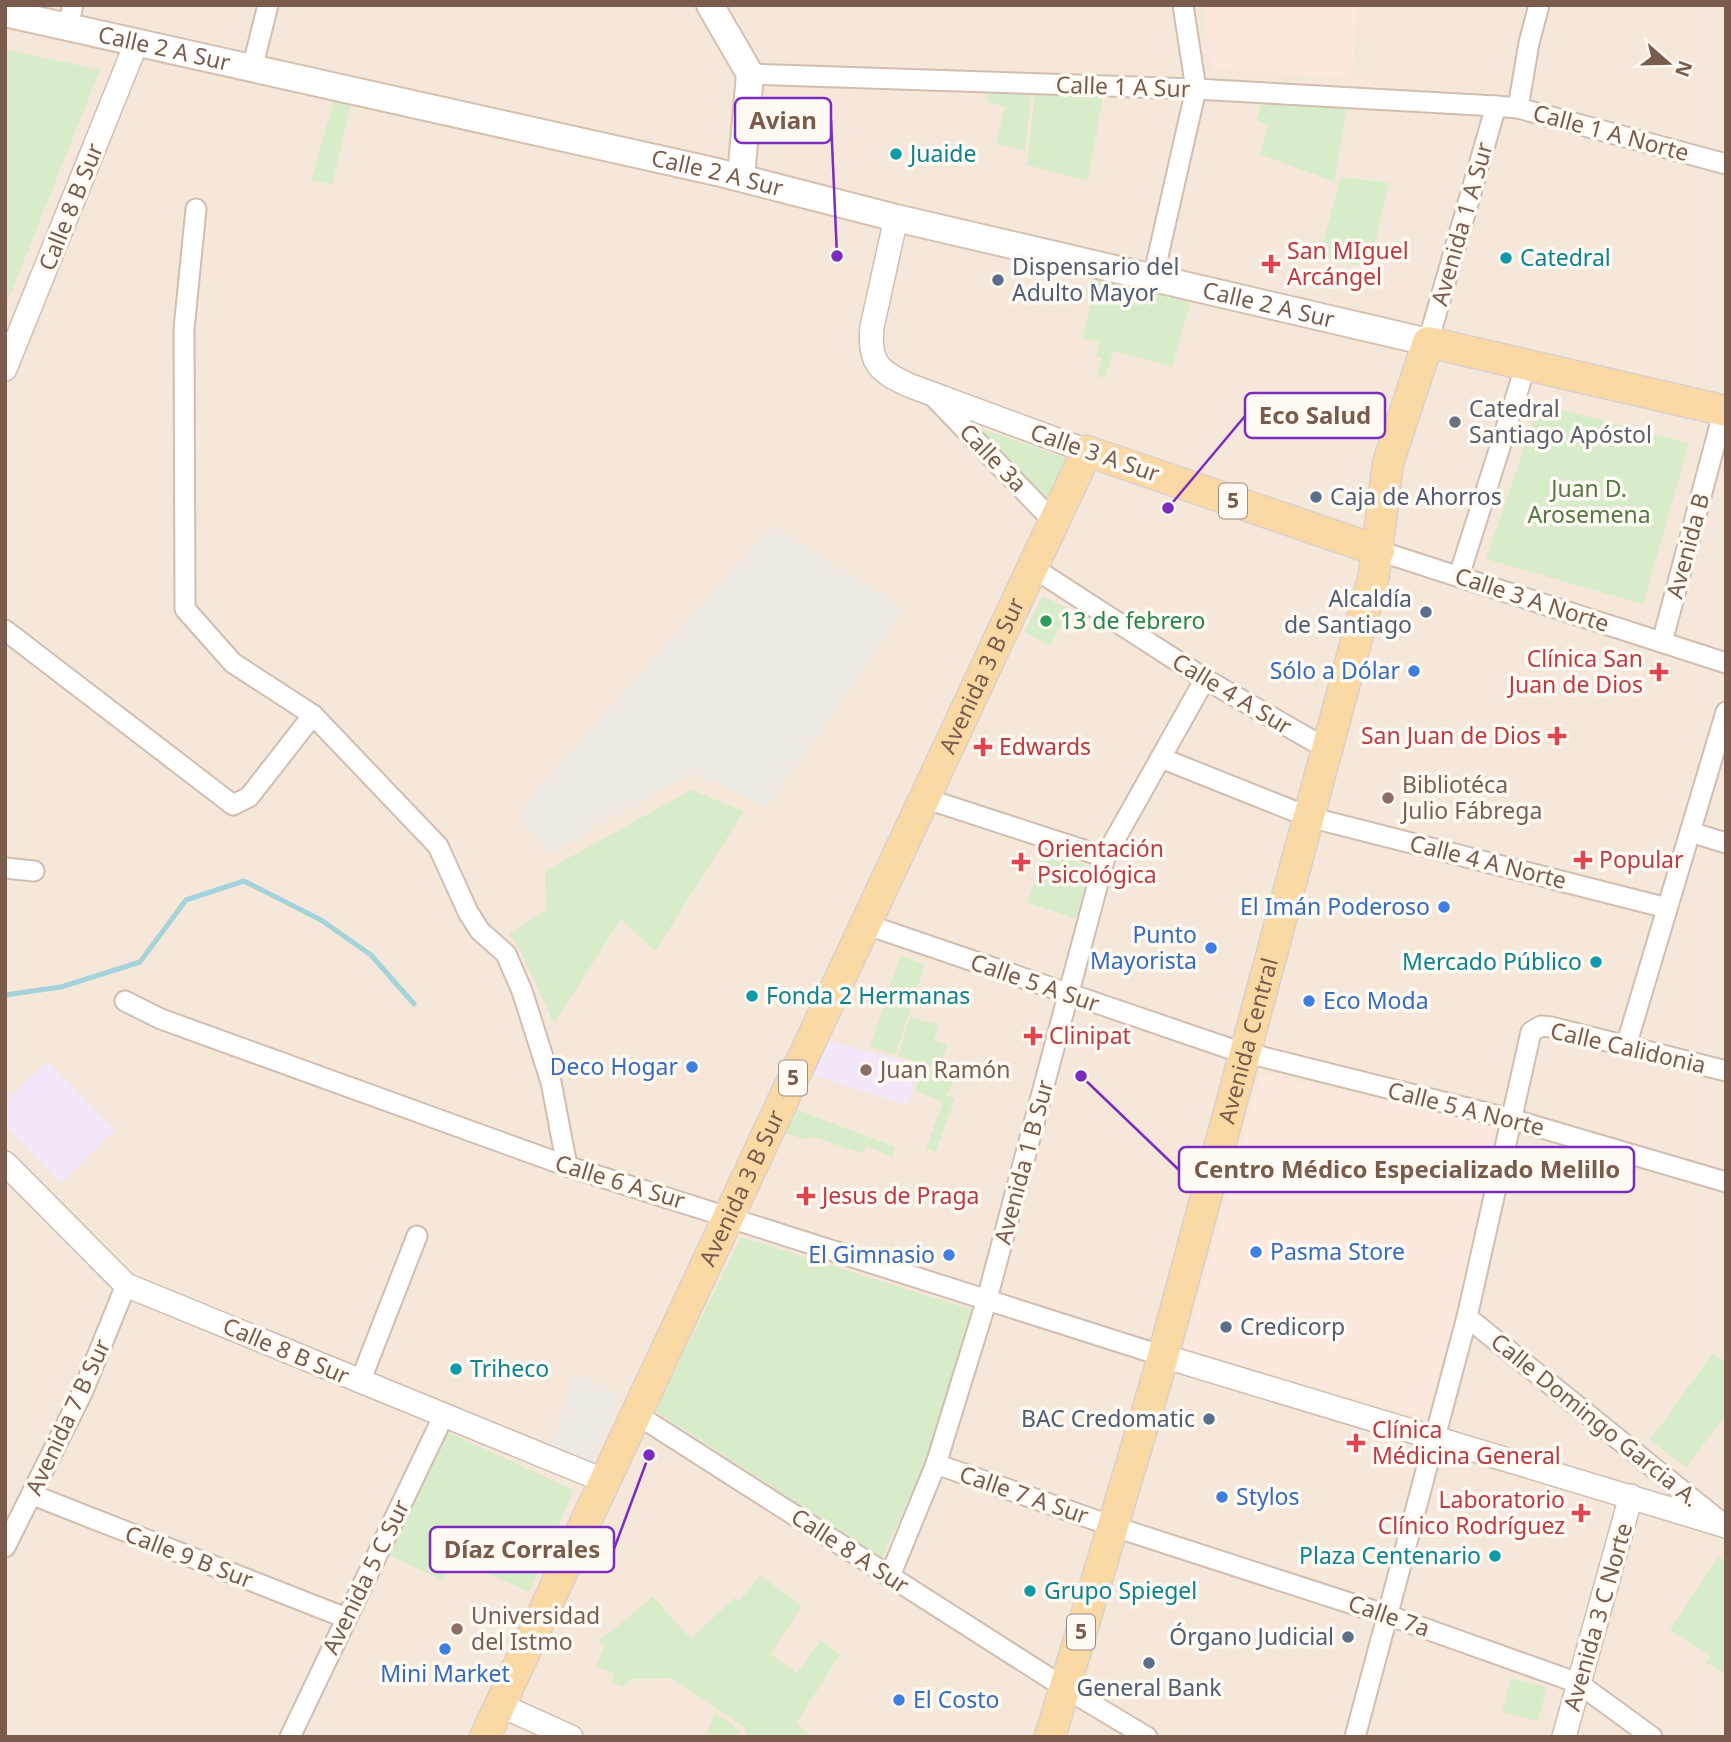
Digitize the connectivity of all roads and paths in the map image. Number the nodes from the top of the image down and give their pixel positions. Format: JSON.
{"nodes":[{"id":1,"x":268,"y":5,"type":"edge"},
{"id":2,"x":710,"y":5,"type":"edge"},
{"id":3,"x":1183,"y":5,"type":"edge"},
{"id":4,"x":1539,"y":5,"type":"edge"},
{"id":5,"x":5,"y":13,"type":"edge"},
{"id":6,"x":71,"y":16,"type":"edge"},
{"id":7,"x":136,"y":44,"type":"junction"},
{"id":8,"x":252,"y":69,"type":"junction"},
{"id":9,"x":750,"y":74,"type":"junction"},
{"id":10,"x":1196,"y":89,"type":"junction"},
{"id":11,"x":1496,"y":106,"type":"junction"},
{"id":12,"x":1518,"y":108,"type":"junction"},
{"id":13,"x":1726,"y":164,"type":"edge"},
{"id":14,"x":741,"y":177,"type":"junction"},
{"id":15,"x":196,"y":209,"type":"dead end"},
{"id":16,"x":896,"y":218,"type":"junction"},
{"id":17,"x":1153,"y":278,"type":"junction"},
{"id":18,"x":1428,"y":342,"type":"junction"},
{"id":19,"x":1526,"y":365,"type":"junction"},
{"id":20,"x":5,"y":369,"type":"edge"},
{"id":21,"x":932,"y":395,"type":"junction"},
{"id":22,"x":1725,"y":410,"type":"edge"},
{"id":23,"x":1087,"y":451,"type":"junction"},
{"id":24,"x":1054,"y":522,"type":"junction"},
{"id":25,"x":1373,"y":556,"type":"junction"},
{"id":26,"x":1032,"y":567,"type":"junction"},
{"id":27,"x":1459,"y":576,"type":"junction"},
{"id":28,"x":5,"y":630,"type":"edge"},
{"id":29,"x":1662,"y":642,"type":"junction"},
{"id":30,"x":1726,"y":663,"type":"edge"},
{"id":31,"x":1205,"y":679,"type":"junction"},
{"id":32,"x":1726,"y":712,"type":"edge"},
{"id":33,"x":313,"y":715,"type":"junction"},
{"id":34,"x":1327,"y":749,"type":"junction"},
{"id":35,"x":1161,"y":758,"type":"junction"},
{"id":36,"x":924,"y":798,"type":"junction"},
{"id":37,"x":1309,"y":817,"type":"junction"},
{"id":38,"x":1690,"y":832,"type":"junction"},
{"id":39,"x":1726,"y":843,"type":"edge"},
{"id":40,"x":1105,"y":857,"type":"junction"},
{"id":41,"x":5,"y":868,"type":"edge"},
{"id":42,"x":34,"y":871,"type":"dead end"},
{"id":43,"x":1667,"y":908,"type":"junction"},
{"id":44,"x":865,"y":924,"type":"junction"},
{"id":45,"x":1069,"y":994,"type":"junction"},
{"id":46,"x":125,"y":1001,"type":"dead end"},
{"id":47,"x":1626,"y":1046,"type":"junction"},
{"id":48,"x":1245,"y":1053,"type":"junction"},
{"id":49,"x":1726,"y":1071,"type":"edge"},
{"id":50,"x":1511,"y":1119,"type":"junction"},
{"id":51,"x":5,"y":1163,"type":"edge"},
{"id":52,"x":567,"y":1166,"type":"junction"},
{"id":53,"x":1726,"y":1182,"type":"edge"},
{"id":54,"x":729,"y":1216,"type":"junction"},
{"id":55,"x":417,"y":1236,"type":"dead end"},
{"id":56,"x":126,"y":1285,"type":"junction"},
{"id":57,"x":987,"y":1299,"type":"junction"},
{"id":58,"x":1467,"y":1317,"type":"junction"},
{"id":59,"x":1163,"y":1356,"type":"junction"},
{"id":60,"x":359,"y":1382,"type":"junction"},
{"id":61,"x":636,"y":1414,"type":"junction"},
{"id":62,"x":443,"y":1417,"type":"junction"},
{"id":63,"x":1435,"y":1438,"type":"junction"},
{"id":64,"x":936,"y":1464,"type":"junction"},
{"id":65,"x":605,"y":1481,"type":"junction"},
{"id":66,"x":33,"y":1495,"type":"junction"},
{"id":67,"x":1631,"y":1496,"type":"junction"},
{"id":68,"x":1724,"y":1525,"type":"edge"},
{"id":69,"x":1112,"y":1526,"type":"junction"},
{"id":70,"x":5,"y":1547,"type":"edge"},
{"id":71,"x":890,"y":1576,"type":"junction"},
{"id":72,"x":1390,"y":1616,"type":"junction"},
{"id":73,"x":346,"y":1618,"type":"junction"},
{"id":74,"x":1578,"y":1684,"type":"junction"},
{"id":75,"x":1065,"y":1688,"type":"junction"},
{"id":76,"x":500,"y":1705,"type":"junction"},
{"id":77,"x":547,"y":1732,"type":"edge"},
{"id":78,"x":290,"y":1737,"type":"edge"},
{"id":79,"x":485,"y":1737,"type":"edge"},
{"id":80,"x":571,"y":1737,"type":"edge"},
{"id":81,"x":1050,"y":1737,"type":"edge"},
{"id":82,"x":1147,"y":1737,"type":"edge"},
{"id":83,"x":1355,"y":1737,"type":"edge"},
{"id":84,"x":1564,"y":1737,"type":"edge"},
{"id":85,"x":1652,"y":1737,"type":"edge"}],
"edges":[{"from":1,"to":8,"type":"street"},
{"from":2,"to":9,"type":"main road"},
{"from":3,"to":10,"type":"street"},
{"from":4,"to":12,"type":"street"},
{"from":5,"to":6,"type":"main road","name":"Calle 2 A Sur"},
{"from":6,"to":7,"type":"main road","name":"Calle 2 A Sur"},
{"from":7,"to":8,"type":"main road","name":"Calle 2 A Sur"},
{"from":7,"to":20,"type":"street","name":"Calle 8 B Sur"},
{"from":8,"to":14,"type":"main road","name":"Calle 2 A Sur"},
{"from":9,"to":10,"type":"street","name":"Calle 1 A Sur"},
{"from":9,"to":14,"type":"main road"},
{"from":10,"to":11,"type":"street","name":"Calle 1 A Sur"},
{"from":10,"to":17,"type":"street"},
{"from":11,"to":12,"type":"street","name":"Calle 1 A Norte"},
{"from":11,"to":18,"type":"street","name":"Avenida 1 A Sur"},
{"from":12,"to":13,"type":"street","name":"Calle 1 A Norte"},
{"from":14,"to":16,"type":"main road","name":"Calle 2 A Sur"},
{"from":15,"to":33,"type":"street"},
{"from":16,"to":17,"type":"main road","name":"Calle 2 A Sur"},
{"from":16,"to":21,"type":"street","name":"Calle 3 A Sur"},
{"from":17,"to":18,"type":"main road","name":"Calle 2 A Sur"},
{"from":18,"to":19,"type":"main road"},
{"from":18,"to":25,"type":"main road","name":"Avenida Central","number":"5"},
{"from":19,"to":22,"type":"main road"},
{"from":19,"to":27,"type":"street"},
{"from":21,"to":23,"type":"street","name":"Calle 3 A Sur"},
{"from":21,"to":24,"type":"street","name":"Calle 3a"},
{"from":22,"to":29,"type":"street","name":"Avenida B"},
{"from":23,"to":24,"type":"main road","name":"Avenida 3 B Sur","number":"5"},
{"from":23,"to":25,"type":"main road","name":"Calle 3 A Sur","number":"5"},
{"from":24,"to":26,"type":"main road","name":"Avenida 3 B Sur","number":"5"},
{"from":25,"to":27,"type":"street","name":"Calle 3 A Norte"},
{"from":25,"to":34,"type":"main road","name":"Avenida Central","number":"5"},
{"from":26,"to":31,"type":"street","name":"Calle 4 A Sur"},
{"from":26,"to":36,"type":"main road","name":"Avenida 3 B Sur","number":"5"},
{"from":27,"to":29,"type":"street","name":"Calle 3 A Norte"},
{"from":28,"to":33,"type":"street"},
{"from":29,"to":30,"type":"street","name":"Calle 3 A Norte"},
{"from":31,"to":34,"type":"street","name":"Calle 4 A Sur"},
{"from":31,"to":35,"type":"street","name":"Avenida 1 B Sur"},
{"from":32,"to":38,"type":"street"},
{"from":33,"to":52,"type":"street"},
{"from":34,"to":37,"type":"main road","name":"Avenida Central","number":"5"},
{"from":35,"to":37,"type":"street"},
{"from":35,"to":40,"type":"street","name":"Avenida 1 B Sur"},
{"from":36,"to":40,"type":"street"},
{"from":36,"to":44,"type":"main road","name":"Avenida 3 B Sur","number":"5"},
{"from":37,"to":43,"type":"street","name":"Calle 4 A Norte"},
{"from":37,"to":48,"type":"main road","name":"Avenida Central","number":"5"},
{"from":38,"to":39,"type":"street"},
{"from":38,"to":43,"type":"street"},
{"from":40,"to":45,"type":"street","name":"Avenida 1 B Sur"},
{"from":41,"to":42,"type":"street"},
{"from":43,"to":47,"type":"street"},
{"from":44,"to":45,"type":"street","name":"Calle 5 A Sur"},
{"from":44,"to":54,"type":"main road","name":"Avenida 3 B Sur","number":"5"},
{"from":45,"to":48,"type":"street","name":"Calle 5 A Sur"},
{"from":45,"to":57,"type":"street","name":"Avenida 1 B Sur"},
{"from":46,"to":52,"type":"street","name":"Calle 6 A Sur"},
{"from":47,"to":49,"type":"street","name":"Calle Calidonia"},
{"from":47,"to":50,"type":"street","name":"Calle Calidonia"},
{"from":48,"to":50,"type":"street","name":"Calle 5 A Norte"},
{"from":48,"to":59,"type":"main road","name":"Avenida Central","number":"5"},
{"from":50,"to":53,"type":"street","name":"Calle 5 A Norte"},
{"from":50,"to":58,"type":"street"},
{"from":51,"to":56,"type":"street","name":"Calle 8 B Sur"},
{"from":52,"to":54,"type":"street","name":"Calle 6 A Sur"},
{"from":54,"to":57,"type":"street","name":"Calle 6 A Sur"},
{"from":54,"to":61,"type":"main road","name":"Avenida 3 B Sur","number":"5"},
{"from":55,"to":60,"type":"street"},
{"from":56,"to":60,"type":"street","name":"Calle 8 B Sur"},
{"from":56,"to":66,"type":"street","name":"Avenida 7 B Sur"},
{"from":57,"to":59,"type":"street","name":"Calle 6 A Sur"},
{"from":57,"to":64,"type":"street","name":"Avenida 1 B Sur"},
{"from":58,"to":63,"type":"street"},
{"from":58,"to":68,"type":"street","name":"Calle Domingo Garcia A."},
{"from":59,"to":63,"type":"street","name":"Calle Domingo Garcia A."},
{"from":59,"to":69,"type":"main road","name":"Avenida Central","number":"5"},
{"from":60,"to":62,"type":"street","name":"Calle 8 B Sur"},
{"from":61,"to":65,"type":"main road","name":"Avenida 3 B Sur","number":"5"},
{"from":61,"to":71,"type":"street","name":"Calle 8 A Sur"},
{"from":62,"to":65,"type":"street","name":"Calle 8 B Sur"},
{"from":62,"to":73,"type":"street","name":"Avenida 5 C Sur"},
{"from":63,"to":67,"type":"street","name":"Calle Domingo Garcia A."},
{"from":63,"to":72,"type":"street"},
{"from":64,"to":69,"type":"street","name":"Calle 7 A Sur"},
{"from":64,"to":71,"type":"street","name":"Avenida 1 B Sur"},
{"from":65,"to":76,"type":"main road","name":"Avenida 3 B Sur","number":"5"},
{"from":66,"to":70,"type":"street","name":"Avenida 7 B Sur"},
{"from":66,"to":73,"type":"street","name":"Calle 9 B Sur"},
{"from":67,"to":68,"type":"street","name":"Calle Domingo Garcia A."},
{"from":67,"to":74,"type":"street","name":"Avenida 3 C Norte"},
{"from":69,"to":72,"type":"street","name":"Calle 7a"},
{"from":69,"to":75,"type":"main road","name":"Avenida Central","number":"5"},
{"from":71,"to":75,"type":"street","name":"Calle 8 A Sur"},
{"from":72,"to":74,"type":"street","name":"Calle 7a"},
{"from":72,"to":83,"type":"street"},
{"from":73,"to":78,"type":"street","name":"Avenida 5 C Sur"},
{"from":74,"to":84,"type":"street","name":"Avenida 3 C Norte"},
{"from":74,"to":85,"type":"street","name":"Calle 7a"},
{"from":75,"to":81,"type":"main road","name":"Avenida Central","number":"5"},
{"from":75,"to":82,"type":"street","name":"Calle 8 A Sur"},
{"from":76,"to":77,"type":"street"},
{"from":76,"to":79,"type":"main road","name":"Avenida 3 B Sur","number":"5"},
{"from":77,"to":80,"type":"street"}]}
